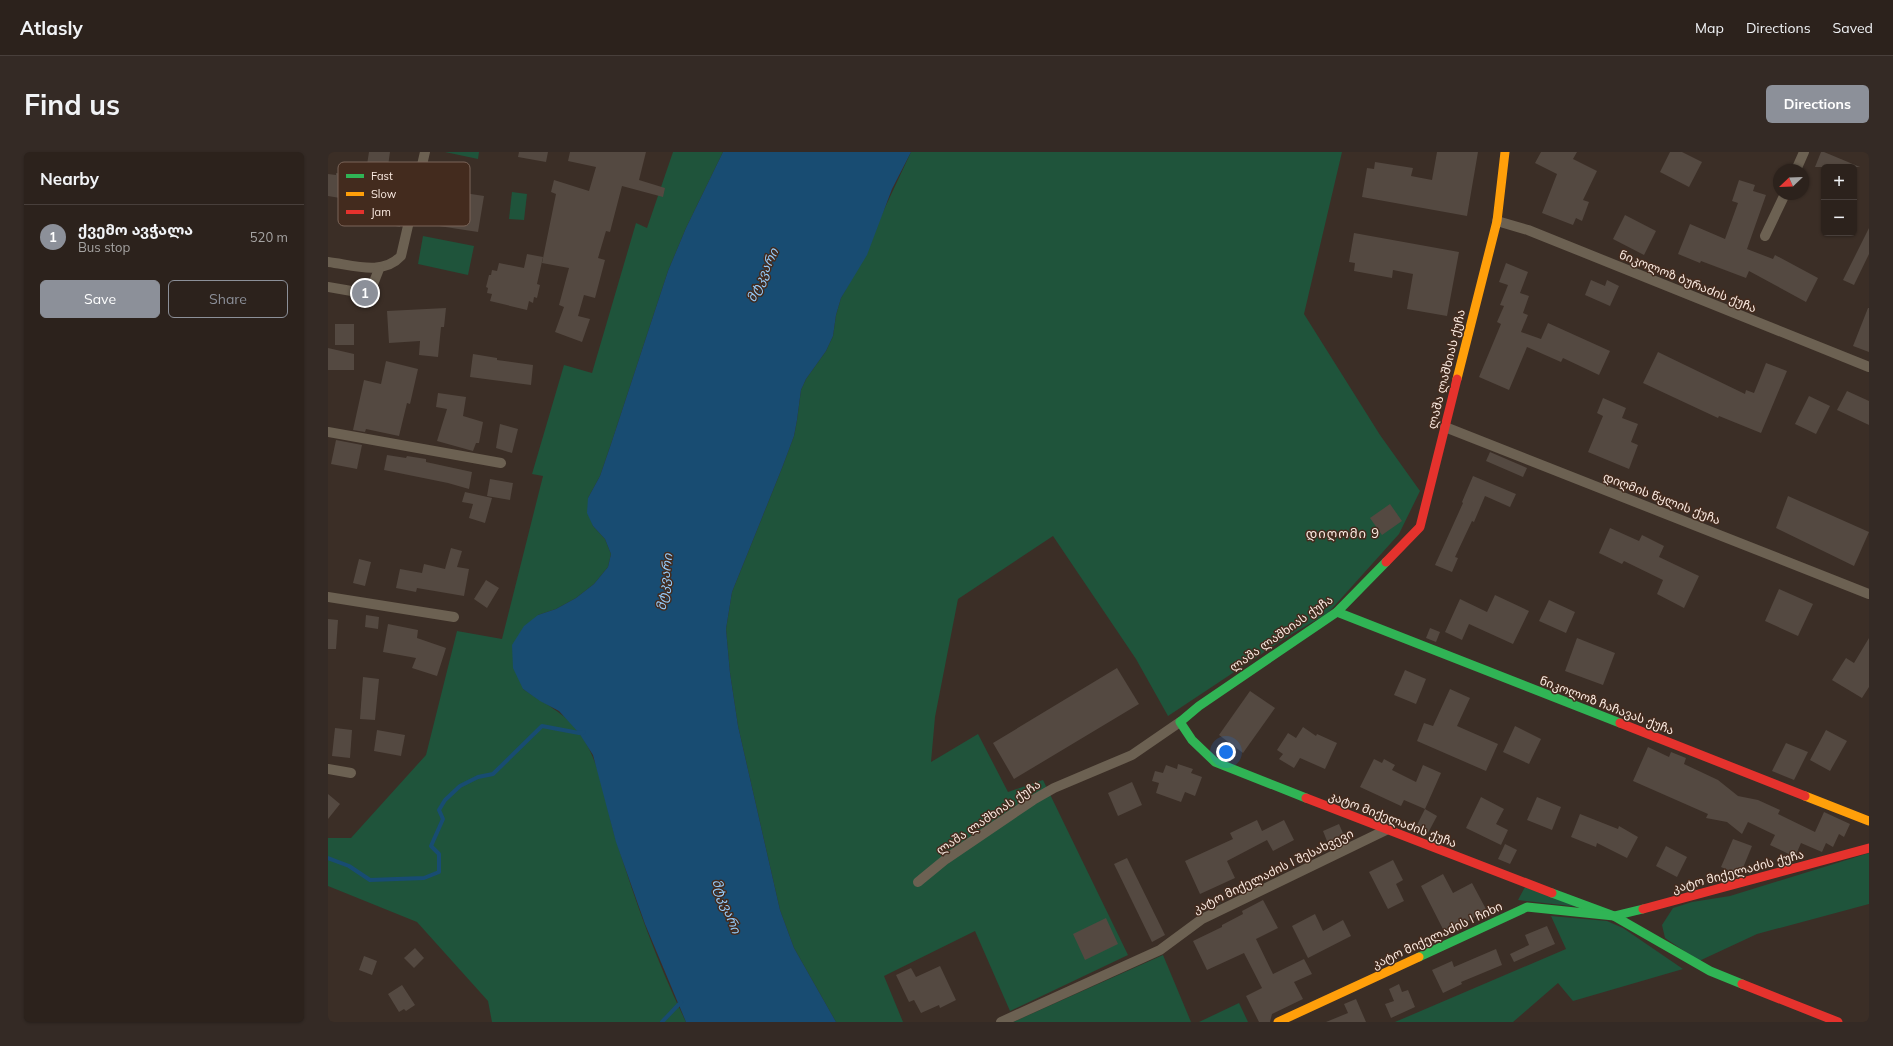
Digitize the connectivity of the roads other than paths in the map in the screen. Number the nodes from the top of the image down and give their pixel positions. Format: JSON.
{"nodes":[{"id":1,"x":425,"y":152,"type":"edge"},
{"id":2,"x":1505,"y":152,"type":"edge"},
{"id":3,"x":1804,"y":152,"type":"edge"},
{"id":4,"x":423,"y":162,"type":"edge"},
{"id":5,"x":1799,"y":164,"type":"edge"},
{"id":6,"x":1782,"y":200,"type":"edge"},
{"id":7,"x":1497,"y":221,"type":"junction"},
{"id":8,"x":409,"y":226,"type":"edge"},
{"id":9,"x":1765,"y":236,"type":"dead end"},
{"id":10,"x":328,"y":262,"type":"edge"},
{"id":11,"x":379,"y":269,"type":"junction"},
{"id":12,"x":328,"y":287,"type":"edge"},
{"id":13,"x":1869,"y":367,"type":"edge"},
{"id":14,"x":1445,"y":426,"type":"junction"},
{"id":15,"x":328,"y":432,"type":"edge"},
{"id":16,"x":501,"y":463,"type":"dead end"},
{"id":17,"x":1869,"y":594,"type":"edge"},
{"id":18,"x":328,"y":597,"type":"edge"},
{"id":19,"x":1337,"y":612,"type":"junction"},
{"id":20,"x":454,"y":617,"type":"dead end"},
{"id":21,"x":1180,"y":722,"type":"junction"},
{"id":22,"x":328,"y":769,"type":"edge"},
{"id":23,"x":352,"y":773,"type":"dead end"},
{"id":24,"x":1869,"y":820,"type":"edge"},
{"id":25,"x":1386,"y":830,"type":"junction"},
{"id":26,"x":1869,"y":848,"type":"edge"},
{"id":27,"x":918,"y":882,"type":"dead end"},
{"id":28,"x":1614,"y":916,"type":"junction"},
{"id":29,"x":1001,"y":1022,"type":"edge"},
{"id":30,"x":1278,"y":1022,"type":"edge"},
{"id":31,"x":1838,"y":1022,"type":"edge"}],
"edges":[{"from":1,"to":4,"type":"street"},
{"from":2,"to":7,"type":"street","name":"ლაშა ლაშხიას ქუჩა"},
{"from":3,"to":5,"type":"street"},
{"from":6,"to":9,"type":"street"},
{"from":7,"to":13,"type":"street","name":"ნიკოლოზ ბურაძის ქუჩა"},
{"from":7,"to":14,"type":"street","name":"ლაშა ლაშხიას ქუჩა"},
{"from":8,"to":11,"type":"street"},
{"from":10,"to":11,"type":"street"},
{"from":11,"to":12,"type":"street"},
{"from":14,"to":17,"type":"street","name":"დიღმის წყლის ქუჩა"},
{"from":14,"to":19,"type":"street","name":"ლაშა ლაშხიას ქუჩა"},
{"from":15,"to":16,"type":"street"},
{"from":18,"to":20,"type":"street"},
{"from":19,"to":21,"type":"street","name":"ლაშა ლაშხიას ქუჩა"},
{"from":19,"to":24,"type":"street","name":"ნიკოლოზ ჩაჩავას ქუჩა"},
{"from":21,"to":25,"type":"street","name":"კატო მიქელაძის ქუჩა"},
{"from":21,"to":27,"type":"street","name":"ლაშა ლაშხიას ქუჩა"},
{"from":22,"to":23,"type":"street"},
{"from":25,"to":28,"type":"street","name":"კატო მიქელაძის ქუჩა"},
{"from":25,"to":29,"type":"street","name":"კატო მიქელაძის I შესახვევი"},
{"from":26,"to":28,"type":"street","name":"კატო მიქელაძის ქუჩა"},
{"from":28,"to":30,"type":"street","name":"კატო მიქელაძის I ჩიხი"},
{"from":28,"to":31,"type":"street","name":"კატო მიქელაძის ქუჩა"}]}
